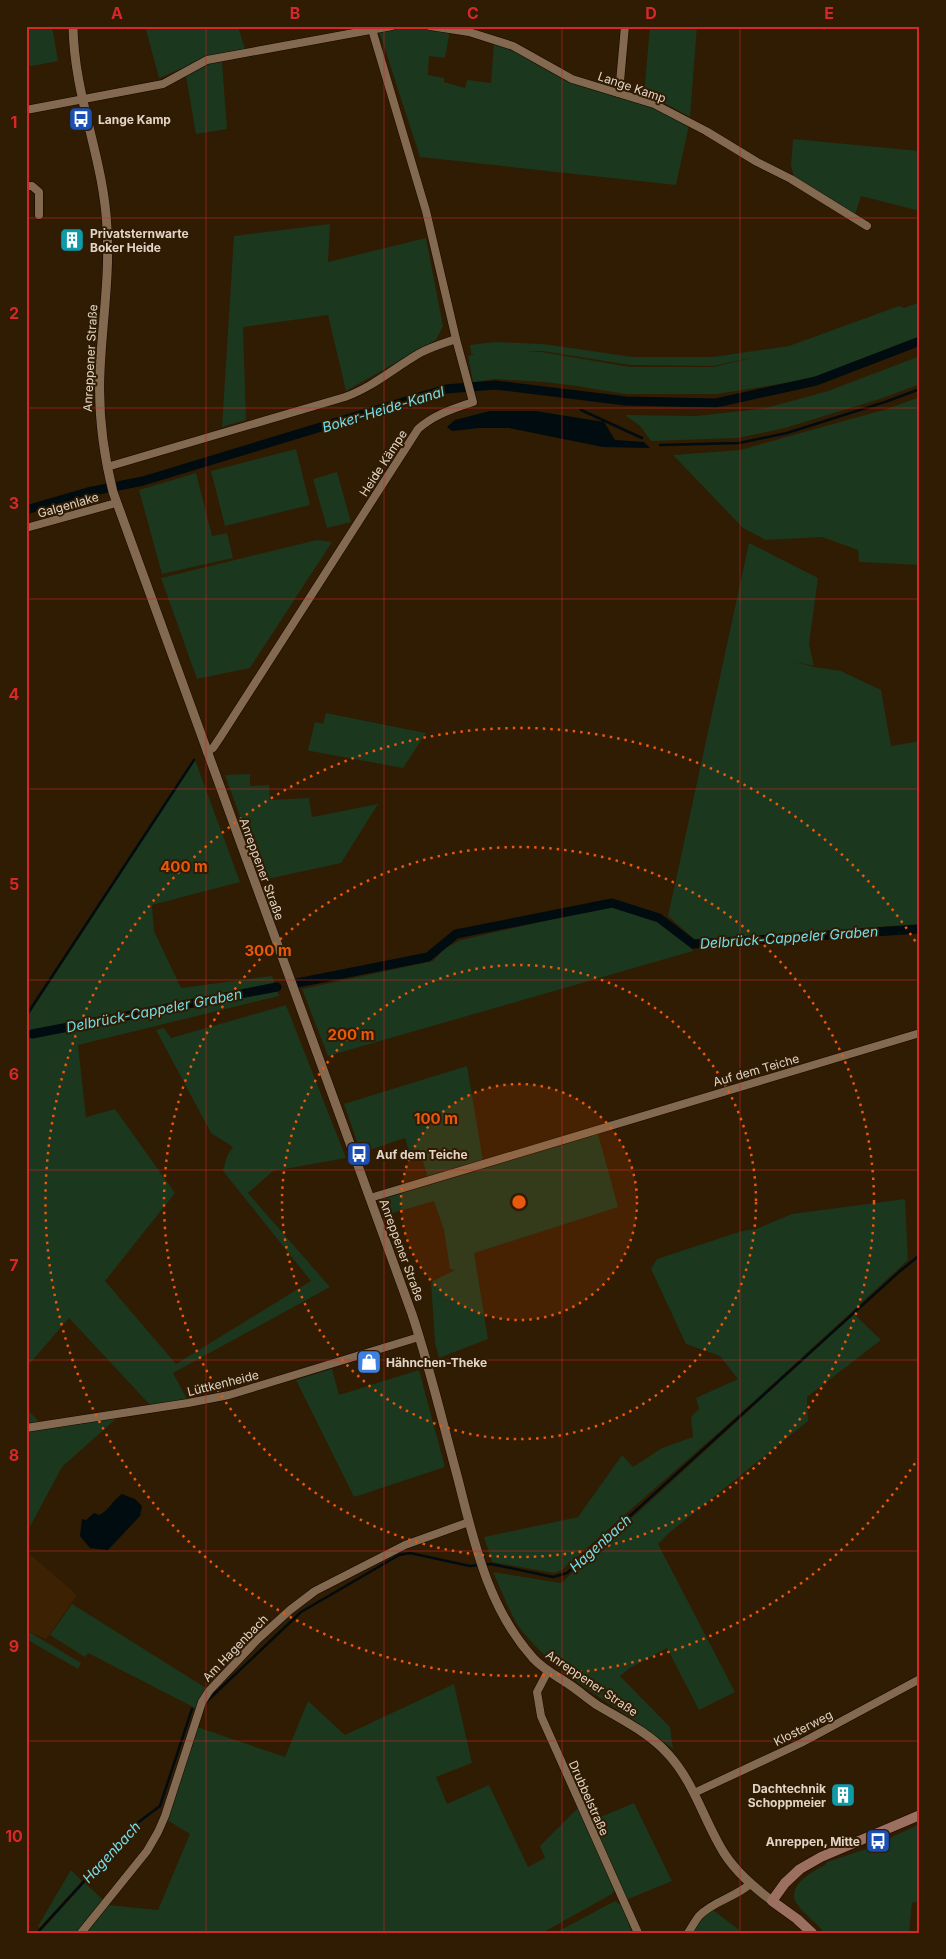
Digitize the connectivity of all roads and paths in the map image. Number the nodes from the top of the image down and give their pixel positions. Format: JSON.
{"nodes":[{"id":1,"x":73,"y":26,"type":"edge"},
{"id":2,"x":392,"y":26,"type":"edge"},
{"id":3,"x":430,"y":26,"type":"edge"},
{"id":4,"x":625,"y":26,"type":"edge"},
{"id":5,"x":372,"y":28,"type":"edge"},
{"id":6,"x":619,"y":93,"type":"junction"},
{"id":7,"x":82,"y":99,"type":"junction"},
{"id":8,"x":26,"y":110,"type":"edge"},
{"id":9,"x":26,"y":186,"type":"edge"},
{"id":10,"x":39,"y":215,"type":"dead end"},
{"id":11,"x":867,"y":226,"type":"dead end"},
{"id":12,"x":456,"y":339,"type":"junction"},
{"id":13,"x":107,"y":467,"type":"junction"},
{"id":14,"x":116,"y":503,"type":"junction"},
{"id":15,"x":26,"y":528,"type":"edge"},
{"id":16,"x":206,"y":752,"type":"junction"},
{"id":17,"x":920,"y":1033,"type":"edge"},
{"id":18,"x":370,"y":1198,"type":"junction"},
{"id":19,"x":419,"y":1337,"type":"junction"},
{"id":20,"x":26,"y":1428,"type":"edge"},
{"id":21,"x":469,"y":1522,"type":"junction"},
{"id":22,"x":548,"y":1671,"type":"junction"},
{"id":23,"x":920,"y":1679,"type":"edge"},
{"id":24,"x":694,"y":1793,"type":"junction"},
{"id":25,"x":920,"y":1815,"type":"edge"},
{"id":26,"x":750,"y":1884,"type":"junction"},
{"id":27,"x":772,"y":1901,"type":"junction"},
{"id":28,"x":81,"y":1933,"type":"edge"},
{"id":29,"x":638,"y":1933,"type":"edge"},
{"id":30,"x":688,"y":1933,"type":"edge"},
{"id":31,"x":812,"y":1933,"type":"edge"}],
"edges":[{"from":1,"to":7,"type":"street","name":"Anreppener Straße"},
{"from":2,"to":5,"type":"street"},
{"from":3,"to":6,"type":"street","name":"Lange Kamp"},
{"from":4,"to":6,"type":"street"},
{"from":5,"to":7,"type":"street"},
{"from":5,"to":12,"type":"street"},
{"from":6,"to":11,"type":"street","name":"Lange Kamp"},
{"from":7,"to":8,"type":"street"},
{"from":7,"to":13,"type":"street","name":"Anreppener Straße"},
{"from":9,"to":10,"type":"street"},
{"from":12,"to":13,"type":"street"},
{"from":12,"to":16,"type":"street","name":"Heide Kämpe"},
{"from":13,"to":14,"type":"street","name":"Anreppener Straße"},
{"from":14,"to":15,"type":"street","name":"Galgenlake"},
{"from":14,"to":16,"type":"street","name":"Anreppener Straße"},
{"from":16,"to":18,"type":"street","name":"Anreppener Straße"},
{"from":17,"to":18,"type":"street","name":"Auf dem Teiche"},
{"from":18,"to":19,"type":"street","name":"Anreppener Straße"},
{"from":19,"to":20,"type":"street","name":"Lüttkenheide"},
{"from":19,"to":21,"type":"street","name":"Anreppener Straße"},
{"from":21,"to":22,"type":"street","name":"Anreppener Straße"},
{"from":21,"to":28,"type":"street","name":"Am Hagenbach"},
{"from":22,"to":24,"type":"street","name":"Anreppener Straße"},
{"from":22,"to":29,"type":"street","name":"Drubbelstraße"},
{"from":23,"to":24,"type":"street","name":"Klosterweg"},
{"from":24,"to":26,"type":"street","name":"Anreppener Straße"},
{"from":25,"to":27,"type":"main road"},
{"from":26,"to":27,"type":"street","name":"Anreppener Straße"},
{"from":26,"to":30,"type":"street"},
{"from":27,"to":31,"type":"main road","name":"Anreppener Straße"}]}
